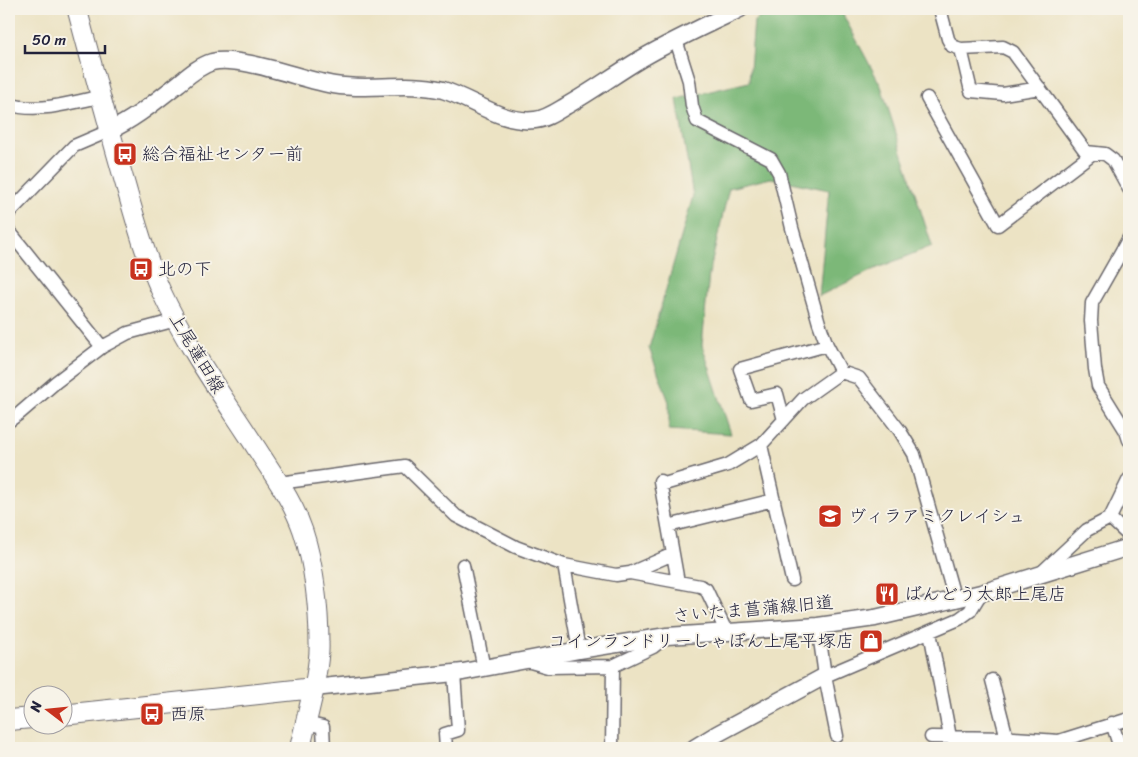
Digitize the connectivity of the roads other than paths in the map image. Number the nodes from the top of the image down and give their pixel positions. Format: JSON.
{"nodes":[{"id":1,"x":77,"y":9,"type":"edge"},
{"id":2,"x":740,"y":9,"type":"edge"},
{"id":3,"x":940,"y":9,"type":"edge"},
{"id":4,"x":676,"y":40,"type":"junction"},
{"id":5,"x":961,"y":49,"type":"junction"},
{"id":6,"x":1040,"y":88,"type":"junction"},
{"id":7,"x":100,"y":97,"type":"junction"},
{"id":8,"x":928,"y":98,"type":"dead end"},
{"id":9,"x":9,"y":104,"type":"edge"},
{"id":10,"x":109,"y":131,"type":"junction"},
{"id":11,"x":1093,"y":153,"type":"junction"},
{"id":12,"x":1129,"y":189,"type":"edge"},
{"id":13,"x":9,"y":213,"type":"edge"},
{"id":14,"x":9,"y":230,"type":"edge"},
{"id":15,"x":1129,"y":238,"type":"edge"},
{"id":16,"x":176,"y":320,"type":"junction"},
{"id":17,"x":827,"y":345,"type":"junction"},
{"id":18,"x":102,"y":347,"type":"junction"},
{"id":19,"x":841,"y":372,"type":"junction"},
{"id":20,"x":784,"y":420,"type":"junction"},
{"id":21,"x":9,"y":421,"type":"edge"},
{"id":22,"x":1129,"y":440,"type":"edge"},
{"id":23,"x":761,"y":445,"type":"junction"},
{"id":24,"x":1129,"y":479,"type":"edge"},
{"id":25,"x":279,"y":483,"type":"junction"},
{"id":26,"x":774,"y":500,"type":"junction"},
{"id":27,"x":1110,"y":518,"type":"junction"},
{"id":28,"x":668,"y":526,"type":"junction"},
{"id":29,"x":1129,"y":536,"type":"edge"},
{"id":30,"x":1129,"y":547,"type":"edge"},
{"id":31,"x":673,"y":554,"type":"junction"},
{"id":32,"x":564,"y":565,"type":"junction"},
{"id":33,"x":463,"y":566,"type":"dead end"},
{"id":34,"x":630,"y":573,"type":"junction"},
{"id":35,"x":1040,"y":575,"type":"junction"},
{"id":36,"x":792,"y":580,"type":"dead end"},
{"id":37,"x":678,"y":582,"type":"junction"},
{"id":38,"x":981,"y":593,"type":"junction"},
{"id":39,"x":955,"y":600,"type":"junction"},
{"id":40,"x":818,"y":626,"type":"junction"},
{"id":41,"x":726,"y":631,"type":"junction"},
{"id":42,"x":930,"y":632,"type":"junction"},
{"id":43,"x":667,"y":636,"type":"junction"},
{"id":44,"x":579,"y":650,"type":"junction"},
{"id":45,"x":527,"y":661,"type":"junction"},
{"id":46,"x":613,"y":666,"type":"junction"},
{"id":47,"x":484,"y":669,"type":"junction"},
{"id":48,"x":454,"y":673,"type":"junction"},
{"id":49,"x":825,"y":676,"type":"junction"},
{"id":50,"x":992,"y":680,"type":"dead end"},
{"id":51,"x":314,"y":688,"type":"junction"},
{"id":52,"x":72,"y":714,"type":"edge"},
{"id":53,"x":22,"y":719,"type":"edge"},
{"id":54,"x":1129,"y":719,"type":"edge"},
{"id":55,"x":9,"y":720,"type":"edge"},
{"id":56,"x":306,"y":723,"type":"junction"},
{"id":57,"x":1112,"y":723,"type":"junction"},
{"id":58,"x":837,"y":736,"type":"dead end"},
{"id":59,"x":931,"y":737,"type":"dead end"},
{"id":60,"x":950,"y":737,"type":"junction"},
{"id":61,"x":1013,"y":741,"type":"edge"},
{"id":62,"x":1065,"y":744,"type":"edge"},
{"id":63,"x":300,"y":748,"type":"edge"},
{"id":64,"x":324,"y":748,"type":"edge"},
{"id":65,"x":446,"y":748,"type":"edge"},
{"id":66,"x":612,"y":748,"type":"edge"},
{"id":67,"x":694,"y":748,"type":"edge"},
{"id":68,"x":1120,"y":748,"type":"edge"}],
"edges":[{"from":1,"to":7,"type":"main road","name":"上尾蓮田線"},
{"from":2,"to":4,"type":"street"},
{"from":3,"to":5,"type":"street"},
{"from":4,"to":10,"type":"street"},
{"from":4,"to":17,"type":"street"},
{"from":5,"to":6,"type":"street"},
{"from":5,"to":6,"type":"street"},
{"from":6,"to":11,"type":"street"},
{"from":7,"to":9,"type":"street"},
{"from":7,"to":10,"type":"main road","name":"上尾蓮田線"},
{"from":8,"to":11,"type":"street"},
{"from":10,"to":13,"type":"street"},
{"from":10,"to":16,"type":"main road","name":"上尾蓮田線"},
{"from":11,"to":12,"type":"street"},
{"from":14,"to":18,"type":"street"},
{"from":15,"to":22,"type":"street"},
{"from":16,"to":18,"type":"street"},
{"from":16,"to":25,"type":"main road","name":"上尾蓮田線"},
{"from":17,"to":19,"type":"street"},
{"from":17,"to":20,"type":"street"},
{"from":18,"to":21,"type":"street"},
{"from":19,"to":20,"type":"street"},
{"from":19,"to":39,"type":"street"},
{"from":20,"to":23,"type":"street"},
{"from":23,"to":26,"type":"street"},
{"from":23,"to":28,"type":"street"},
{"from":24,"to":27,"type":"street"},
{"from":25,"to":32,"type":"street"},
{"from":25,"to":51,"type":"main road","name":"上尾蓮田線"},
{"from":26,"to":28,"type":"street"},
{"from":26,"to":36,"type":"street"},
{"from":27,"to":29,"type":"street"},
{"from":27,"to":35,"type":"street"},
{"from":28,"to":31,"type":"street"},
{"from":30,"to":35,"type":"street","name":"さいたま菖蒲線旧道"},
{"from":31,"to":34,"type":"street"},
{"from":31,"to":37,"type":"street"},
{"from":32,"to":34,"type":"street"},
{"from":32,"to":44,"type":"street"},
{"from":33,"to":47,"type":"street"},
{"from":34,"to":37,"type":"street"},
{"from":35,"to":38,"type":"street","name":"さいたま菖蒲線旧道"},
{"from":37,"to":41,"type":"street"},
{"from":38,"to":39,"type":"street","name":"さいたま菖蒲線旧道"},
{"from":38,"to":42,"type":"street"},
{"from":39,"to":40,"type":"street","name":"さいたま菖蒲線旧道"},
{"from":40,"to":41,"type":"street","name":"さいたま菖蒲線旧道"},
{"from":40,"to":49,"type":"street"},
{"from":41,"to":43,"type":"street","name":"さいたま菖蒲線旧道"},
{"from":42,"to":49,"type":"street"},
{"from":42,"to":60,"type":"street"},
{"from":43,"to":44,"type":"street","name":"さいたま菖蒲線旧道"},
{"from":43,"to":46,"type":"street"},
{"from":44,"to":45,"type":"street","name":"さいたま菖蒲線旧道"},
{"from":45,"to":46,"type":"street"},
{"from":45,"to":47,"type":"street","name":"さいたま菖蒲線旧道"},
{"from":46,"to":66,"type":"street"},
{"from":47,"to":48,"type":"street","name":"さいたま菖蒲線旧道"},
{"from":48,"to":51,"type":"street","name":"さいたま菖蒲線旧道"},
{"from":48,"to":65,"type":"street"},
{"from":49,"to":58,"type":"street"},
{"from":49,"to":67,"type":"street"},
{"from":50,"to":61,"type":"street"},
{"from":51,"to":52,"type":"main road"},
{"from":51,"to":56,"type":"main road"},
{"from":53,"to":55,"type":"main road"},
{"from":54,"to":57,"type":"street"},
{"from":56,"to":63,"type":"main road"},
{"from":56,"to":64,"type":"street"},
{"from":57,"to":62,"type":"street"},
{"from":57,"to":68,"type":"street"},
{"from":59,"to":60,"type":"street"},
{"from":60,"to":61,"type":"street"},
{"from":61,"to":62,"type":"street"}]}
